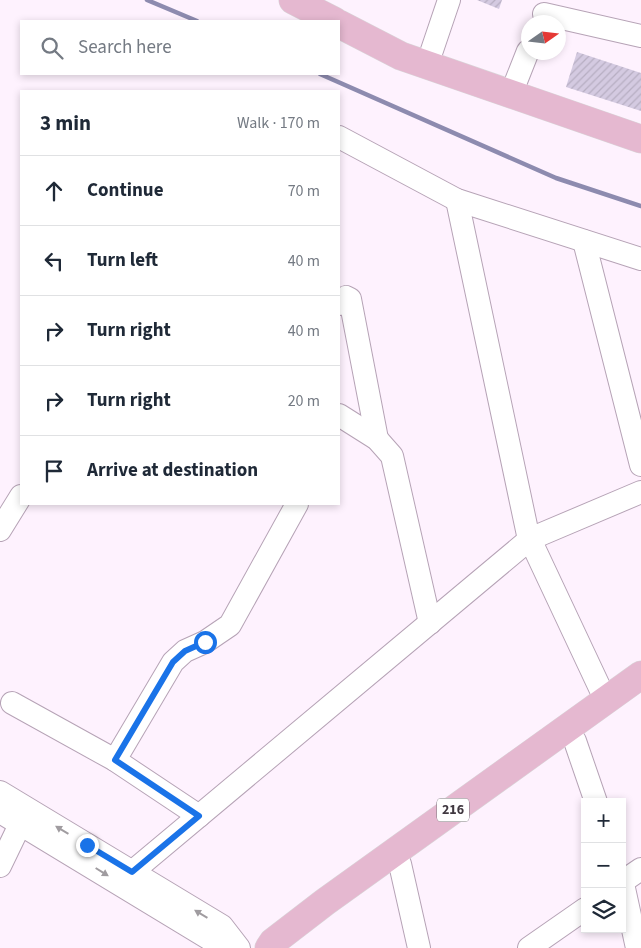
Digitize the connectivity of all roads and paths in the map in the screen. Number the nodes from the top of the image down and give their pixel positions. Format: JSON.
{"nodes":[{"id":1,"x":294,"y":0,"type":"edge"},
{"id":2,"x":448,"y":0,"type":"edge"},
{"id":3,"x":544,"y":12,"type":"edge"},
{"id":4,"x":332,"y":20,"type":"edge"},
{"id":5,"x":340,"y":25,"type":"edge"},
{"id":6,"x":641,"y":36,"type":"edge"},
{"id":7,"x":524,"y":60,"type":"edge"},
{"id":8,"x":427,"y":65,"type":"junction"},
{"id":9,"x":511,"y":94,"type":"junction"},
{"id":10,"x":340,"y":138,"type":"edge"},
{"id":11,"x":641,"y":139,"type":"edge"},
{"id":12,"x":457,"y":200,"type":"junction"},
{"id":13,"x":584,"y":241,"type":"junction"},
{"id":14,"x":641,"y":259,"type":"edge"},
{"id":15,"x":340,"y":303,"type":"edge"},
{"id":16,"x":340,"y":420,"type":"edge"},
{"id":17,"x":377,"y":439,"type":"junction"},
{"id":18,"x":641,"y":464,"type":"edge"},
{"id":19,"x":641,"y":492,"type":"edge"},
{"id":20,"x":20,"y":498,"type":"edge"},
{"id":21,"x":296,"y":505,"type":"edge"},
{"id":22,"x":0,"y":530,"type":"edge"},
{"id":23,"x":530,"y":539,"type":"junction"},
{"id":24,"x":430,"y":623,"type":"junction"},
{"id":25,"x":641,"y":675,"type":"edge"},
{"id":26,"x":641,"y":694,"type":"edge"},
{"id":27,"x":606,"y":701,"type":"junction"},
{"id":28,"x":12,"y":703,"type":"dead end"},
{"id":29,"x":575,"y":741,"type":"junction"},
{"id":30,"x":548,"y":751,"type":"junction"},
{"id":31,"x":115,"y":760,"type":"junction"},
{"id":32,"x":0,"y":792,"type":"edge"},
{"id":33,"x":595,"y":798,"type":"edge"},
{"id":34,"x":0,"y":812,"type":"edge"},
{"id":35,"x":23,"y":816,"type":"junction"},
{"id":36,"x":199,"y":816,"type":"junction"},
{"id":37,"x":400,"y":864,"type":"junction"},
{"id":38,"x":0,"y":866,"type":"edge"},
{"id":39,"x":132,"y":872,"type":"junction"},
{"id":40,"x":627,"y":878,"type":"edge"},
{"id":41,"x":581,"y":912,"type":"edge"},
{"id":42,"x":238,"y":947,"type":"edge"},
{"id":43,"x":269,"y":948,"type":"edge"},
{"id":44,"x":287,"y":948,"type":"edge"},
{"id":45,"x":419,"y":948,"type":"edge"},
{"id":46,"x":529,"y":948,"type":"edge"},
{"id":47,"x":637,"y":948,"type":"edge"}],
"edges":[{"from":1,"to":4,"type":"main road"},
{"from":2,"to":8,"type":"street"},
{"from":3,"to":6,"type":"street"},
{"from":5,"to":8,"type":"main road"},
{"from":7,"to":9,"type":"street"},
{"from":8,"to":9,"type":"main road"},
{"from":9,"to":11,"type":"main road"},
{"from":10,"to":12,"type":"street"},
{"from":12,"to":13,"type":"street"},
{"from":12,"to":23,"type":"street"},
{"from":13,"to":14,"type":"street"},
{"from":13,"to":18,"type":"street"},
{"from":15,"to":17,"type":"street"},
{"from":16,"to":17,"type":"street"},
{"from":17,"to":24,"type":"street"},
{"from":19,"to":23,"type":"street"},
{"from":20,"to":22,"type":"street"},
{"from":21,"to":31,"type":"street"},
{"from":23,"to":24,"type":"street"},
{"from":23,"to":27,"type":"street"},
{"from":24,"to":36,"type":"street"},
{"from":25,"to":27,"type":"main road","number":"216"},
{"from":26,"to":29,"type":"main road","number":"216"},
{"from":27,"to":30,"type":"main road","number":"216"},
{"from":28,"to":31,"type":"street"},
{"from":29,"to":30,"type":"main road","number":"216"},
{"from":29,"to":33,"type":"street"},
{"from":30,"to":37,"type":"main road","number":"216"},
{"from":30,"to":43,"type":"main road","number":"216"},
{"from":31,"to":36,"type":"street"},
{"from":32,"to":35,"type":"street"},
{"from":34,"to":35,"type":"street"},
{"from":35,"to":38,"type":"street"},
{"from":39,"to":35,"type":"street","one_way":true},
{"from":35,"to":42,"type":"street","one_way":true},
{"from":36,"to":39,"type":"street"},
{"from":37,"to":44,"type":"main road","number":"216"},
{"from":37,"to":45,"type":"street"},
{"from":42,"to":39,"type":"street","one_way":true},
{"from":40,"to":47,"type":"street"},
{"from":41,"to":46,"type":"street"}]}
